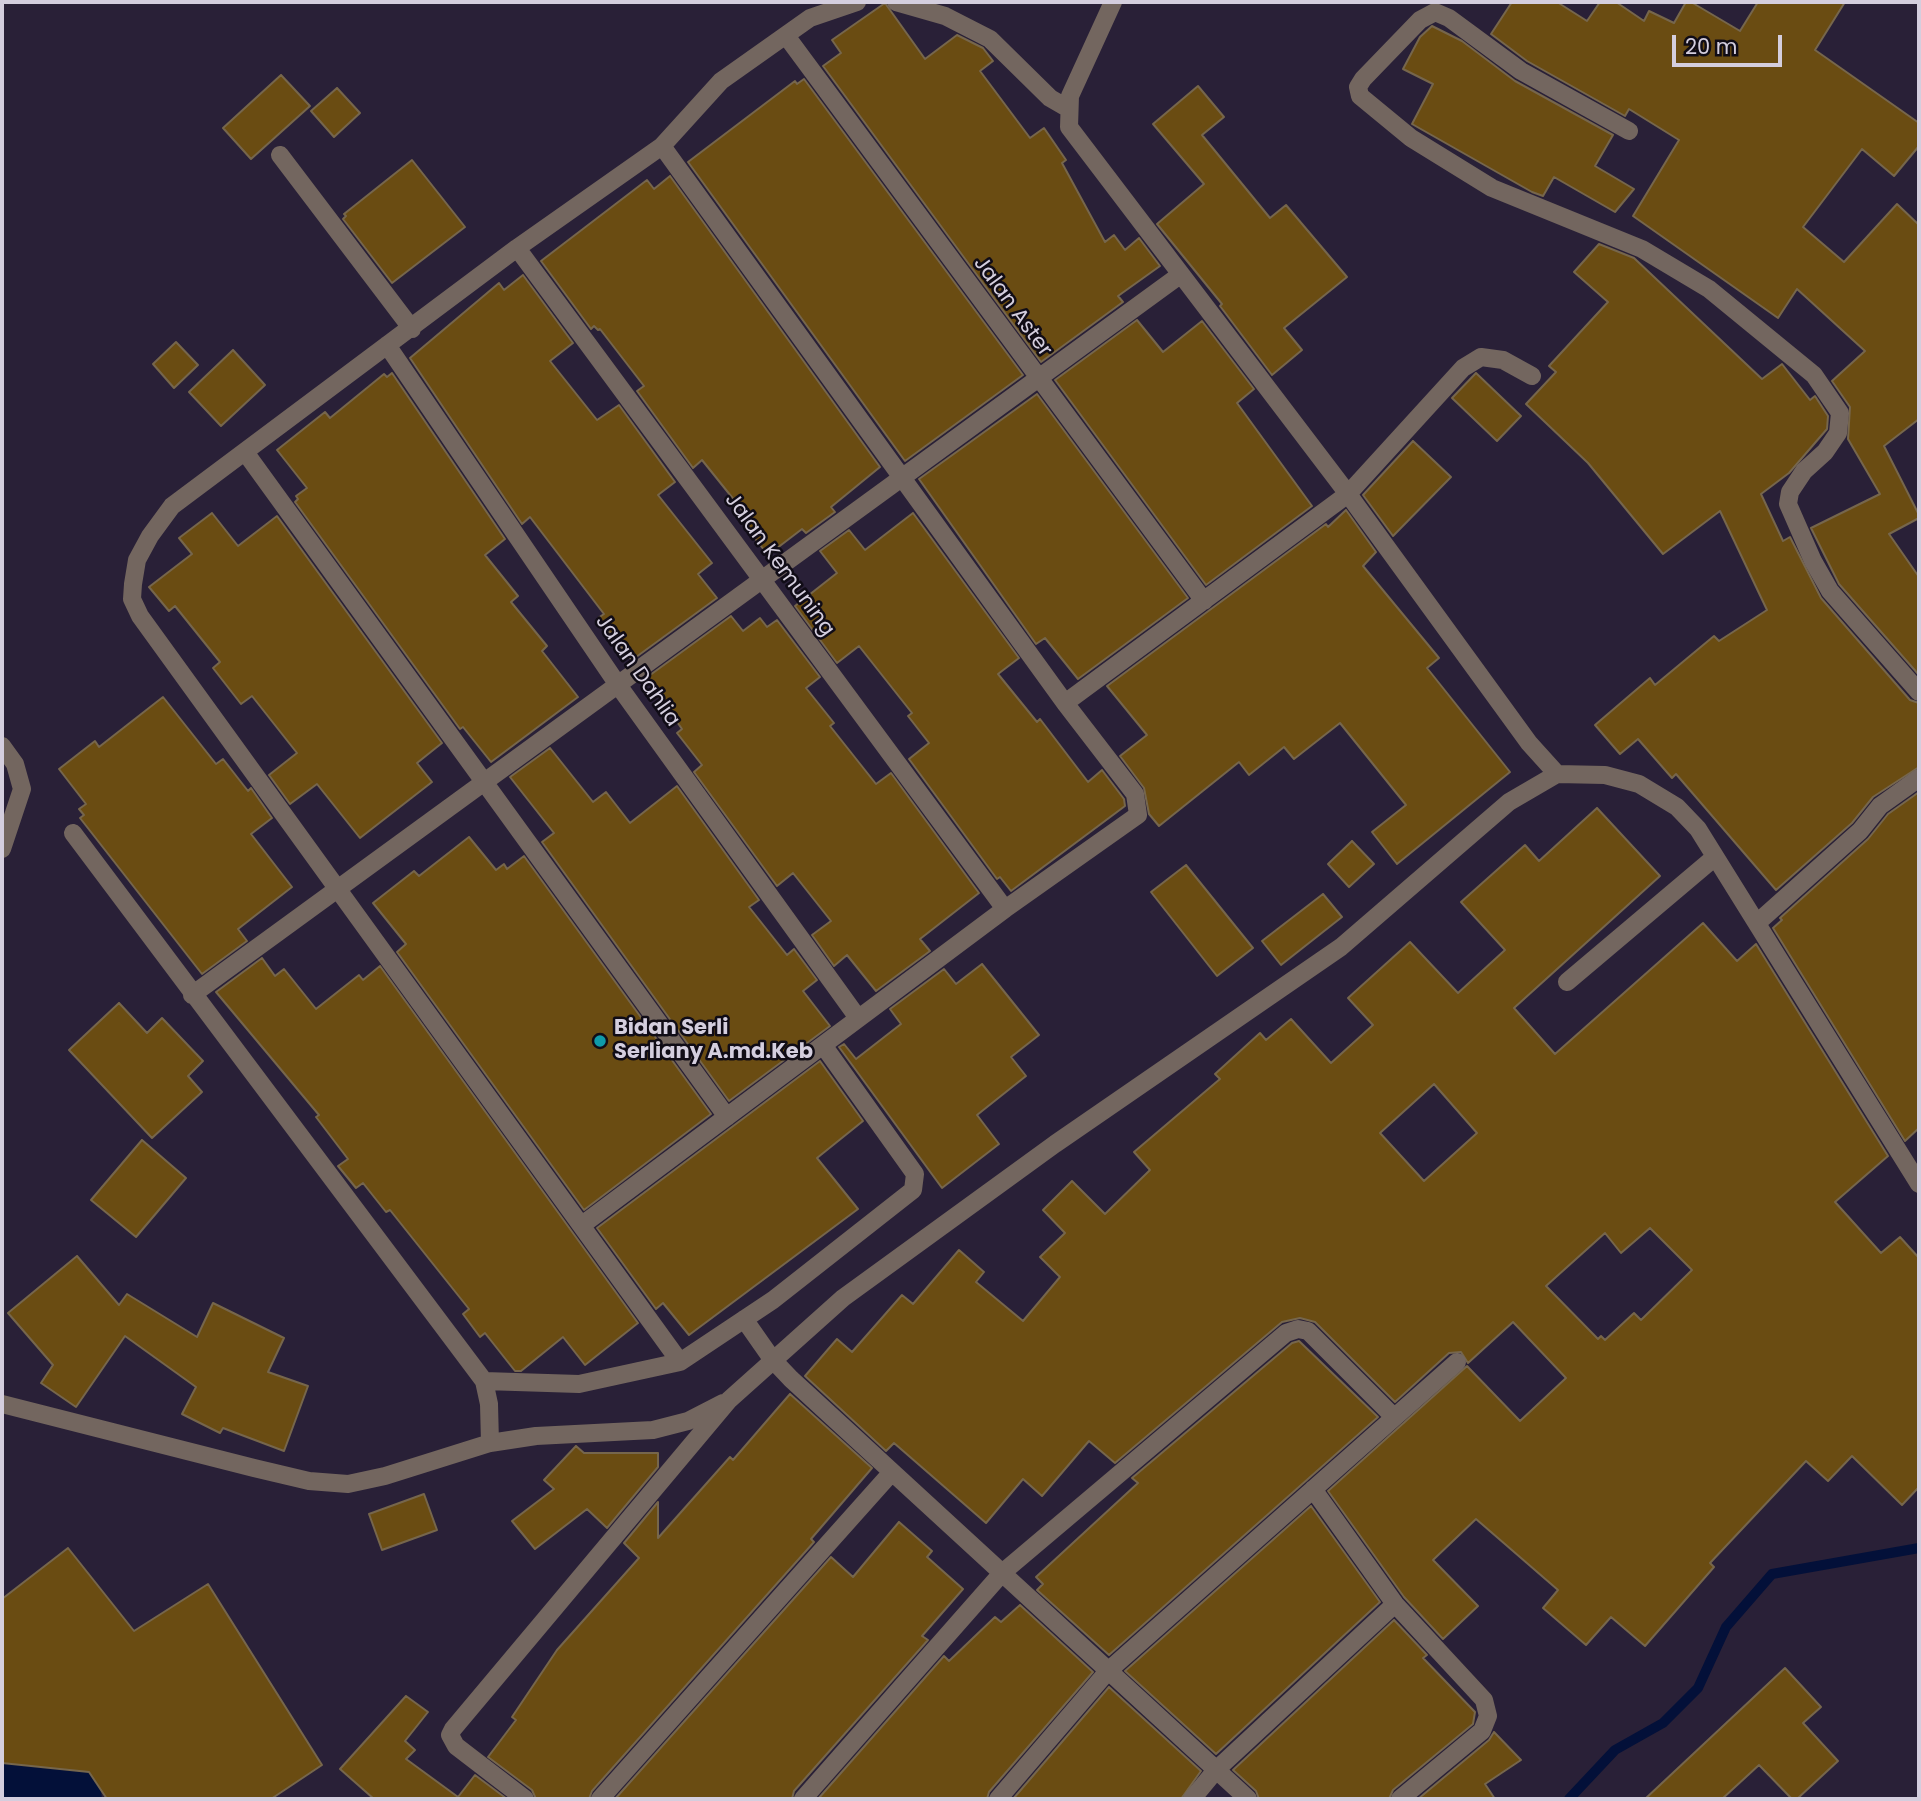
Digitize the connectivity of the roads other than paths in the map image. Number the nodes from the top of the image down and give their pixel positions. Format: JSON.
{"nodes":[{"id":1,"x":857,"y":2,"type":"edge"},
{"id":2,"x":896,"y":2,"type":"edge"},
{"id":3,"x":1113,"y":2,"type":"edge"},
{"id":4,"x":787,"y":37,"type":"junction"},
{"id":5,"x":1069,"y":109,"type":"junction"},
{"id":6,"x":1629,"y":131,"type":"dead end"},
{"id":7,"x":662,"y":146,"type":"junction"},
{"id":8,"x":280,"y":155,"type":"dead end"},
{"id":9,"x":517,"y":248,"type":"junction"},
{"id":10,"x":1180,"y":275,"type":"junction"},
{"id":11,"x":412,"y":329,"type":"junction"},
{"id":12,"x":387,"y":345,"type":"junction"},
{"id":13,"x":1532,"y":376,"type":"dead end"},
{"id":14,"x":1037,"y":379,"type":"junction"},
{"id":15,"x":244,"y":452,"type":"junction"},
{"id":16,"x":902,"y":477,"type":"junction"},
{"id":17,"x":1348,"y":494,"type":"junction"},
{"id":18,"x":762,"y":580,"type":"junction"},
{"id":19,"x":1204,"y":601,"type":"junction"},
{"id":20,"x":618,"y":685,"type":"junction"},
{"id":21,"x":1919,"y":692,"type":"edge"},
{"id":22,"x":1065,"y":703,"type":"junction"},
{"id":23,"x":2,"y":746,"type":"edge"},
{"id":24,"x":1557,"y":774,"type":"junction"},
{"id":25,"x":1919,"y":778,"type":"edge"},
{"id":26,"x":484,"y":782,"type":"junction"},
{"id":27,"x":74,"y":833,"type":"dead end"},
{"id":28,"x":2,"y":849,"type":"edge"},
{"id":29,"x":1715,"y":856,"type":"junction"},
{"id":30,"x":339,"y":888,"type":"junction"},
{"id":31,"x":1005,"y":909,"type":"junction"},
{"id":32,"x":1757,"y":923,"type":"junction"},
{"id":33,"x":1567,"y":982,"type":"dead end"},
{"id":34,"x":192,"y":995,"type":"junction"},
{"id":35,"x":858,"y":1018,"type":"junction"},
{"id":36,"x":823,"y":1045,"type":"junction"},
{"id":37,"x":727,"y":1117,"type":"junction"},
{"id":38,"x":1919,"y":1184,"type":"edge"},
{"id":39,"x":582,"y":1225,"type":"junction"},
{"id":40,"x":744,"y":1319,"type":"junction"},
{"id":41,"x":772,"y":1359,"type":"junction"},
{"id":42,"x":680,"y":1362,"type":"junction"},
{"id":43,"x":1457,"y":1362,"type":"dead end"},
{"id":44,"x":484,"y":1381,"type":"junction"},
{"id":45,"x":729,"y":1400,"type":"junction"},
{"id":46,"x":2,"y":1404,"type":"edge"},
{"id":47,"x":1394,"y":1417,"type":"junction"},
{"id":48,"x":490,"y":1443,"type":"junction"},
{"id":49,"x":891,"y":1472,"type":"junction"},
{"id":50,"x":1313,"y":1489,"type":"junction"},
{"id":51,"x":1002,"y":1573,"type":"junction"},
{"id":52,"x":1395,"y":1604,"type":"junction"},
{"id":53,"x":1108,"y":1671,"type":"junction"},
{"id":54,"x":1216,"y":1770,"type":"junction"},
{"id":55,"x":525,"y":1799,"type":"edge"},
{"id":56,"x":600,"y":1799,"type":"edge"},
{"id":57,"x":803,"y":1799,"type":"edge"},
{"id":58,"x":998,"y":1799,"type":"edge"},
{"id":59,"x":1192,"y":1799,"type":"edge"},
{"id":60,"x":1248,"y":1799,"type":"edge"},
{"id":61,"x":1400,"y":1799,"type":"edge"}],
"edges":[{"from":1,"to":4,"type":"street"},
{"from":2,"to":5,"type":"street"},
{"from":3,"to":5,"type":"street"},
{"from":4,"to":7,"type":"street"},
{"from":4,"to":14,"type":"street","name":"Jalan Aster"},
{"from":5,"to":10,"type":"street"},
{"from":6,"to":21,"type":"street"},
{"from":7,"to":9,"type":"street"},
{"from":7,"to":16,"type":"street"},
{"from":8,"to":11,"type":"street"},
{"from":9,"to":11,"type":"street"},
{"from":9,"to":18,"type":"street","name":"Jalan Kemuning"},
{"from":10,"to":14,"type":"street"},
{"from":10,"to":17,"type":"street"},
{"from":11,"to":12,"type":"street"},
{"from":12,"to":15,"type":"street"},
{"from":12,"to":20,"type":"street","name":"Jalan Dahlia"},
{"from":13,"to":17,"type":"street"},
{"from":14,"to":16,"type":"street"},
{"from":14,"to":19,"type":"street","name":"Jalan Aster"},
{"from":15,"to":26,"type":"street"},
{"from":15,"to":30,"type":"street"},
{"from":16,"to":18,"type":"street"},
{"from":16,"to":22,"type":"street"},
{"from":17,"to":19,"type":"street"},
{"from":17,"to":24,"type":"street"},
{"from":18,"to":20,"type":"street"},
{"from":18,"to":31,"type":"street","name":"Jalan Kemuning"},
{"from":19,"to":22,"type":"street"},
{"from":20,"to":26,"type":"street"},
{"from":20,"to":35,"type":"street","name":"Jalan Dahlia"},
{"from":22,"to":31,"type":"street"},
{"from":23,"to":28,"type":"street"},
{"from":24,"to":29,"type":"street"},
{"from":24,"to":41,"type":"street"},
{"from":25,"to":32,"type":"street"},
{"from":26,"to":30,"type":"street"},
{"from":26,"to":37,"type":"street"},
{"from":27,"to":34,"type":"street"},
{"from":29,"to":32,"type":"street"},
{"from":29,"to":33,"type":"street"},
{"from":30,"to":34,"type":"street"},
{"from":30,"to":39,"type":"street"},
{"from":31,"to":35,"type":"street"},
{"from":32,"to":38,"type":"street"},
{"from":34,"to":44,"type":"street"},
{"from":35,"to":36,"type":"street"},
{"from":36,"to":37,"type":"street"},
{"from":36,"to":40,"type":"street"},
{"from":37,"to":39,"type":"street"},
{"from":39,"to":42,"type":"street"},
{"from":40,"to":41,"type":"street"},
{"from":40,"to":42,"type":"street"},
{"from":41,"to":45,"type":"street"},
{"from":41,"to":49,"type":"street"},
{"from":42,"to":44,"type":"street"},
{"from":43,"to":47,"type":"street"},
{"from":44,"to":48,"type":"street"},
{"from":45,"to":48,"type":"street"},
{"from":45,"to":55,"type":"street"},
{"from":46,"to":48,"type":"street"},
{"from":47,"to":50,"type":"street"},
{"from":47,"to":51,"type":"street"},
{"from":49,"to":51,"type":"street"},
{"from":49,"to":56,"type":"street"},
{"from":50,"to":52,"type":"street"},
{"from":50,"to":53,"type":"street"},
{"from":51,"to":53,"type":"street"},
{"from":51,"to":57,"type":"street"},
{"from":52,"to":54,"type":"street"},
{"from":52,"to":61,"type":"street"},
{"from":53,"to":54,"type":"street"},
{"from":53,"to":58,"type":"street"},
{"from":54,"to":59,"type":"street"},
{"from":54,"to":60,"type":"street"}]}
